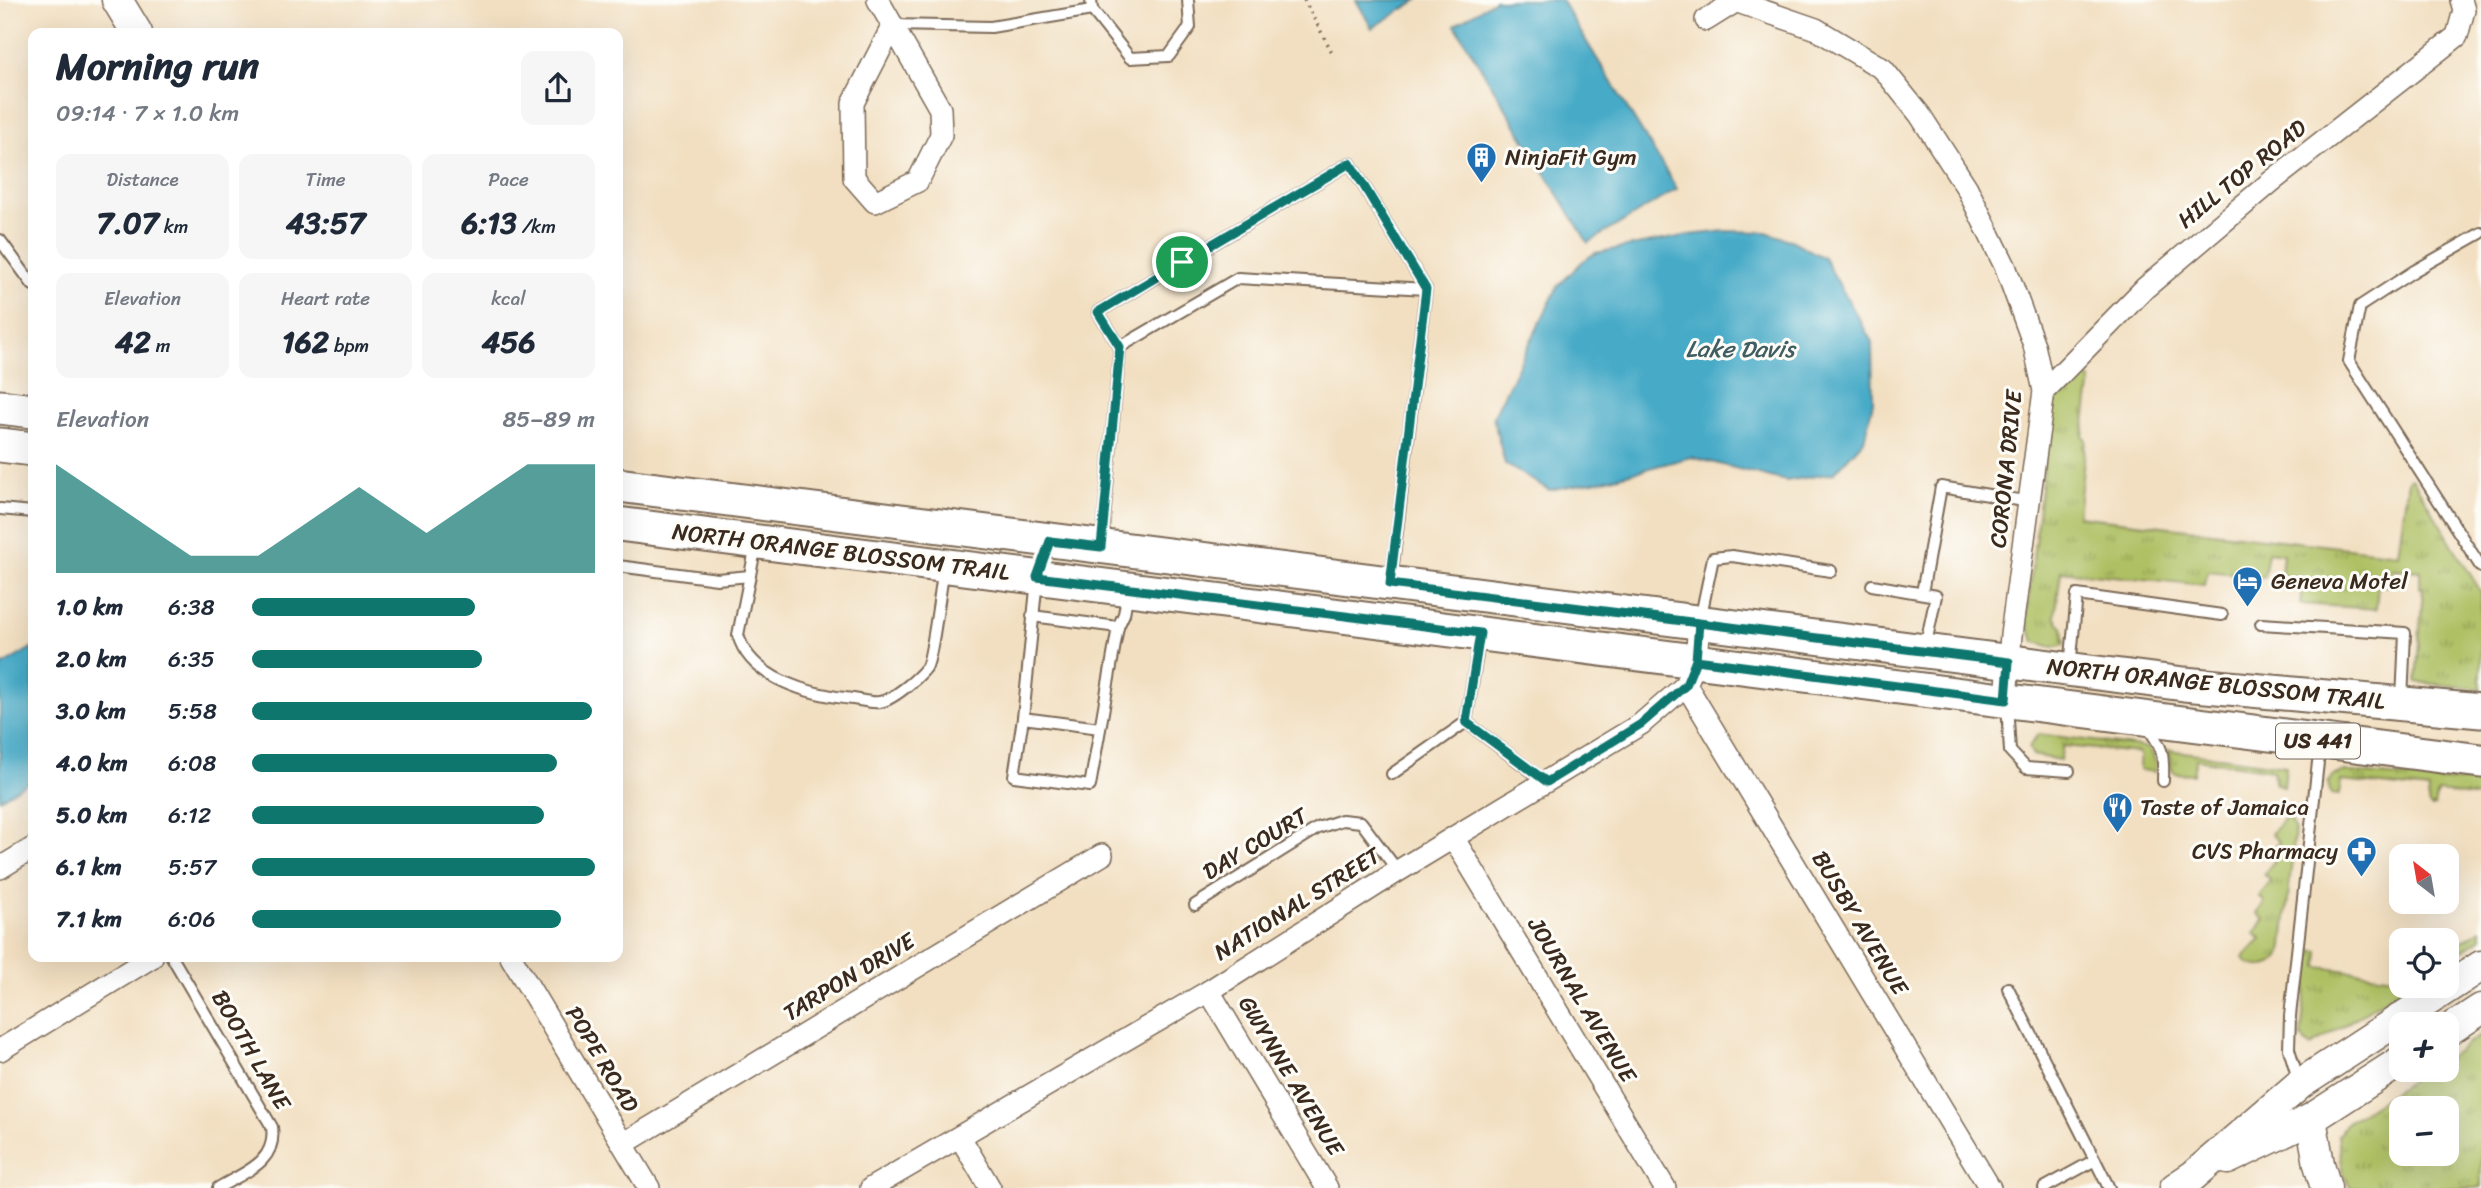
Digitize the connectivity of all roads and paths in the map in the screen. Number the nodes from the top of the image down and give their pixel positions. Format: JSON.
{"nodes":[{"id":1,"x":117,"y":0,"type":"edge"},
{"id":2,"x":878,"y":0,"type":"edge"},
{"id":3,"x":1188,"y":0,"type":"edge"},
{"id":4,"x":1304,"y":0,"type":"edge"},
{"id":5,"x":2461,"y":0,"type":"edge"},
{"id":6,"x":1736,"y":1,"type":"edge"},
{"id":7,"x":1091,"y":5,"type":"edge"},
{"id":8,"x":1706,"y":20,"type":"dead end"},
{"id":9,"x":893,"y":25,"type":"junction"},
{"id":10,"x":134,"y":28,"type":"edge"},
{"id":11,"x":1332,"y":52,"type":"dead end"},
{"id":12,"x":2481,"y":233,"type":"edge"},
{"id":13,"x":0,"y":240,"type":"edge"},
{"id":14,"x":28,"y":278,"type":"edge"},
{"id":15,"x":1426,"y":289,"type":"junction"},
{"id":16,"x":1120,"y":347,"type":"junction"},
{"id":17,"x":2044,"y":391,"type":"junction"},
{"id":18,"x":0,"y":407,"type":"edge"},
{"id":19,"x":28,"y":410,"type":"edge"},
{"id":20,"x":0,"y":445,"type":"edge"},
{"id":21,"x":28,"y":448,"type":"edge"},
{"id":22,"x":623,"y":486,"type":"edge"},
{"id":23,"x":2030,"y":502,"type":"junction"},
{"id":24,"x":0,"y":509,"type":"edge"},
{"id":25,"x":28,"y":512,"type":"edge"},
{"id":26,"x":623,"y":525,"type":"edge"},
{"id":27,"x":757,"y":541,"type":"junction"},
{"id":28,"x":1050,"y":541,"type":"junction"},
{"id":29,"x":1101,"y":547,"type":"junction"},
{"id":30,"x":944,"y":565,"type":"junction"},
{"id":31,"x":623,"y":567,"type":"edge"},
{"id":32,"x":2481,"y":567,"type":"edge"},
{"id":33,"x":1830,"y":571,"type":"dead end"},
{"id":34,"x":750,"y":576,"type":"junction"},
{"id":35,"x":1037,"y":577,"type":"junction"},
{"id":36,"x":1390,"y":584,"type":"junction"},
{"id":37,"x":1872,"y":585,"type":"dead end"},
{"id":38,"x":1128,"y":589,"type":"junction"},
{"id":39,"x":1922,"y":593,"type":"junction"},
{"id":40,"x":2221,"y":615,"type":"dead end"},
{"id":41,"x":1032,"y":616,"type":"junction"},
{"id":42,"x":1699,"y":623,"type":"junction"},
{"id":43,"x":2261,"y":624,"type":"dead end"},
{"id":44,"x":1118,"y":627,"type":"junction"},
{"id":45,"x":1480,"y":633,"type":"junction"},
{"id":46,"x":1924,"y":651,"type":"junction"},
{"id":47,"x":2009,"y":662,"type":"junction"},
{"id":48,"x":2070,"y":669,"type":"junction"},
{"id":49,"x":1691,"y":673,"type":"junction"},
{"id":50,"x":2006,"y":700,"type":"junction"},
{"id":51,"x":2402,"y":704,"type":"junction"},
{"id":52,"x":2481,"y":711,"type":"edge"},
{"id":53,"x":2140,"y":717,"type":"junction"},
{"id":54,"x":1023,"y":718,"type":"junction"},
{"id":55,"x":1466,"y":722,"type":"junction"},
{"id":56,"x":1100,"y":728,"type":"junction"},
{"id":57,"x":2320,"y":741,"type":"junction"},
{"id":58,"x":2481,"y":761,"type":"edge"},
{"id":59,"x":2069,"y":771,"type":"dead end"},
{"id":60,"x":1392,"y":774,"type":"dead end"},
{"id":61,"x":2163,"y":781,"type":"dead end"},
{"id":62,"x":1547,"y":782,"type":"junction"},
{"id":63,"x":1454,"y":839,"type":"junction"},
{"id":64,"x":28,"y":851,"type":"edge"},
{"id":65,"x":1102,"y":855,"type":"dead end"},
{"id":66,"x":0,"y":868,"type":"edge"},
{"id":67,"x":1398,"y":871,"type":"junction"},
{"id":68,"x":1195,"y":905,"type":"dead end"},
{"id":69,"x":144,"y":962,"type":"edge"},
{"id":70,"x":175,"y":962,"type":"edge"},
{"id":71,"x":514,"y":962,"type":"edge"},
{"id":72,"x":2481,"y":967,"type":"edge"},
{"id":73,"x":2008,"y":988,"type":"dead end"},
{"id":74,"x":1209,"y":990,"type":"junction"},
{"id":75,"x":2426,"y":1003,"type":"junction"},
{"id":76,"x":2481,"y":1009,"type":"edge"},
{"id":77,"x":2416,"y":1012,"type":"edge"},
{"id":78,"x":2459,"y":1023,"type":"edge"},
{"id":79,"x":2389,"y":1036,"type":"edge"},
{"id":80,"x":0,"y":1051,"type":"edge"},
{"id":81,"x":2389,"y":1069,"type":"edge"},
{"id":82,"x":2300,"y":1084,"type":"junction"},
{"id":83,"x":2311,"y":1119,"type":"junction"},
{"id":84,"x":960,"y":1137,"type":"junction"},
{"id":85,"x":623,"y":1143,"type":"junction"},
{"id":86,"x":2095,"y":1160,"type":"junction"},
{"id":87,"x":2184,"y":1184,"type":"edge"},
{"id":88,"x":220,"y":1187,"type":"edge"},
{"id":89,"x":649,"y":1188,"type":"edge"},
{"id":90,"x":871,"y":1188,"type":"edge"},
{"id":91,"x":990,"y":1188,"type":"edge"},
{"id":92,"x":1327,"y":1188,"type":"edge"},
{"id":93,"x":1665,"y":1188,"type":"edge"},
{"id":94,"x":1990,"y":1188,"type":"edge"},
{"id":95,"x":2044,"y":1188,"type":"edge"},
{"id":96,"x":2109,"y":1188,"type":"edge"},
{"id":97,"x":2326,"y":1188,"type":"edge"}],
"edges":[{"from":1,"to":10,"type":"main road"},
{"from":2,"to":9,"type":"street"},
{"from":3,"to":7,"type":"lane"},
{"from":4,"to":11,"type":"path"},
{"from":5,"to":17,"type":"street","name":"HILL TOP ROAD"},
{"from":6,"to":8,"type":"street"},
{"from":6,"to":17,"type":"street","name":"CORONA DRIVE"},
{"from":7,"to":9,"type":"lane"},
{"from":9,"to":9,"type":"street"},
{"from":12,"to":32,"type":"lane"},
{"from":13,"to":14,"type":"lane"},
{"from":15,"to":16,"type":"lane"},
{"from":15,"to":16,"type":"lane"},
{"from":15,"to":36,"type":"lane"},
{"from":16,"to":29,"type":"lane"},
{"from":17,"to":23,"type":"street","name":"CORONA DRIVE"},
{"from":18,"to":19,"type":"main road"},
{"from":20,"to":21,"type":"main road"},
{"from":22,"to":28,"type":"main road","name":"NORTH ORANGE BLOSSOM TRAIL","number":"US 441"},
{"from":23,"to":39,"type":"lane"},
{"from":23,"to":47,"type":"street","name":"CORONA DRIVE"},
{"from":24,"to":25,"type":"lane"},
{"from":26,"to":27,"type":"main road","name":"NORTH ORANGE BLOSSOM TRAIL","number":"US 441"},
{"from":27,"to":30,"type":"main road","name":"NORTH ORANGE BLOSSOM TRAIL","number":"US 441"},
{"from":27,"to":34,"type":"lane"},
{"from":28,"to":29,"type":"main road","name":"NORTH ORANGE BLOSSOM TRAIL","number":"US 441"},
{"from":28,"to":35,"type":"street"},
{"from":29,"to":36,"type":"main road","name":"NORTH ORANGE BLOSSOM TRAIL","number":"US 441"},
{"from":30,"to":34,"type":"lane"},
{"from":30,"to":35,"type":"main road","name":"NORTH ORANGE BLOSSOM TRAIL","number":"US 441"},
{"from":31,"to":34,"type":"lane"},
{"from":33,"to":42,"type":"lane"},
{"from":35,"to":38,"type":"main road","name":"NORTH ORANGE BLOSSOM TRAIL","number":"US 441"},
{"from":35,"to":41,"type":"lane"},
{"from":36,"to":42,"type":"main road","name":"NORTH ORANGE BLOSSOM TRAIL","number":"US 441"},
{"from":37,"to":39,"type":"lane"},
{"from":38,"to":44,"type":"lane"},
{"from":38,"to":45,"type":"main road","name":"NORTH ORANGE BLOSSOM TRAIL","number":"US 441"},
{"from":39,"to":46,"type":"lane"},
{"from":40,"to":48,"type":"lane"},
{"from":41,"to":44,"type":"lane"},
{"from":41,"to":54,"type":"lane"},
{"from":42,"to":46,"type":"main road","name":"NORTH ORANGE BLOSSOM TRAIL","number":"US 441"},
{"from":42,"to":49,"type":"street"},
{"from":43,"to":51,"type":"lane"},
{"from":44,"to":56,"type":"lane"},
{"from":45,"to":49,"type":"main road","name":"NORTH ORANGE BLOSSOM TRAIL","number":"US 441"},
{"from":45,"to":55,"type":"lane"},
{"from":46,"to":47,"type":"main road","name":"NORTH ORANGE BLOSSOM TRAIL","number":"US 441"},
{"from":47,"to":48,"type":"main road","name":"NORTH ORANGE BLOSSOM TRAIL","number":"US 441"},
{"from":47,"to":50,"type":"street","name":"CORONA DRIVE"},
{"from":48,"to":51,"type":"main road","name":"NORTH ORANGE BLOSSOM TRAIL","number":"US 441"},
{"from":49,"to":50,"type":"main road","name":"NORTH ORANGE BLOSSOM TRAIL","number":"US 441"},
{"from":49,"to":62,"type":"street","name":"NATIONAL STREET"},
{"from":49,"to":94,"type":"street","name":"BUSBY AVENUE"},
{"from":50,"to":53,"type":"main road","name":"NORTH ORANGE BLOSSOM TRAIL","number":"US 441"},
{"from":50,"to":59,"type":"lane"},
{"from":51,"to":52,"type":"main road","name":"NORTH ORANGE BLOSSOM TRAIL","number":"US 441"},
{"from":53,"to":57,"type":"main road","name":"NORTH ORANGE BLOSSOM TRAIL","number":"US 441"},
{"from":53,"to":61,"type":"lane"},
{"from":54,"to":56,"type":"lane"},
{"from":54,"to":56,"type":"lane"},
{"from":55,"to":60,"type":"lane"},
{"from":55,"to":62,"type":"lane"},
{"from":57,"to":58,"type":"main road","name":"NORTH ORANGE BLOSSOM TRAIL","number":"US 441"},
{"from":57,"to":82,"type":"lane"},
{"from":62,"to":63,"type":"street","name":"NATIONAL STREET"},
{"from":63,"to":67,"type":"street","name":"NATIONAL STREET"},
{"from":63,"to":93,"type":"street","name":"JOURNAL AVENUE"},
{"from":64,"to":66,"type":"street"},
{"from":65,"to":85,"type":"street","name":"TARPON DRIVE"},
{"from":67,"to":68,"type":"lane","name":"DAY COURT"},
{"from":67,"to":74,"type":"street","name":"NATIONAL STREET"},
{"from":69,"to":80,"type":"street"},
{"from":70,"to":88,"type":"lane","name":"BOOTH LANE"},
{"from":71,"to":85,"type":"street","name":"POPE ROAD"},
{"from":72,"to":75,"type":"main road"},
{"from":73,"to":86,"type":"lane"},
{"from":74,"to":84,"type":"street","name":"NATIONAL STREET"},
{"from":74,"to":92,"type":"street","name":"GWYNNE AVENUE"},
{"from":75,"to":77,"type":"main road"},
{"from":75,"to":82,"type":"main road"},
{"from":76,"to":78,"type":"main road"},
{"from":79,"to":83,"type":"main road"},
{"from":81,"to":83,"type":"main road"},
{"from":82,"to":87,"type":"main road"},
{"from":83,"to":87,"type":"main road"},
{"from":83,"to":97,"type":"main road"},
{"from":84,"to":90,"type":"street","name":"NATIONAL STREET"},
{"from":84,"to":91,"type":"street"},
{"from":85,"to":89,"type":"street","name":"POPE ROAD"},
{"from":86,"to":95,"type":"lane"},
{"from":86,"to":96,"type":"lane"}]}
